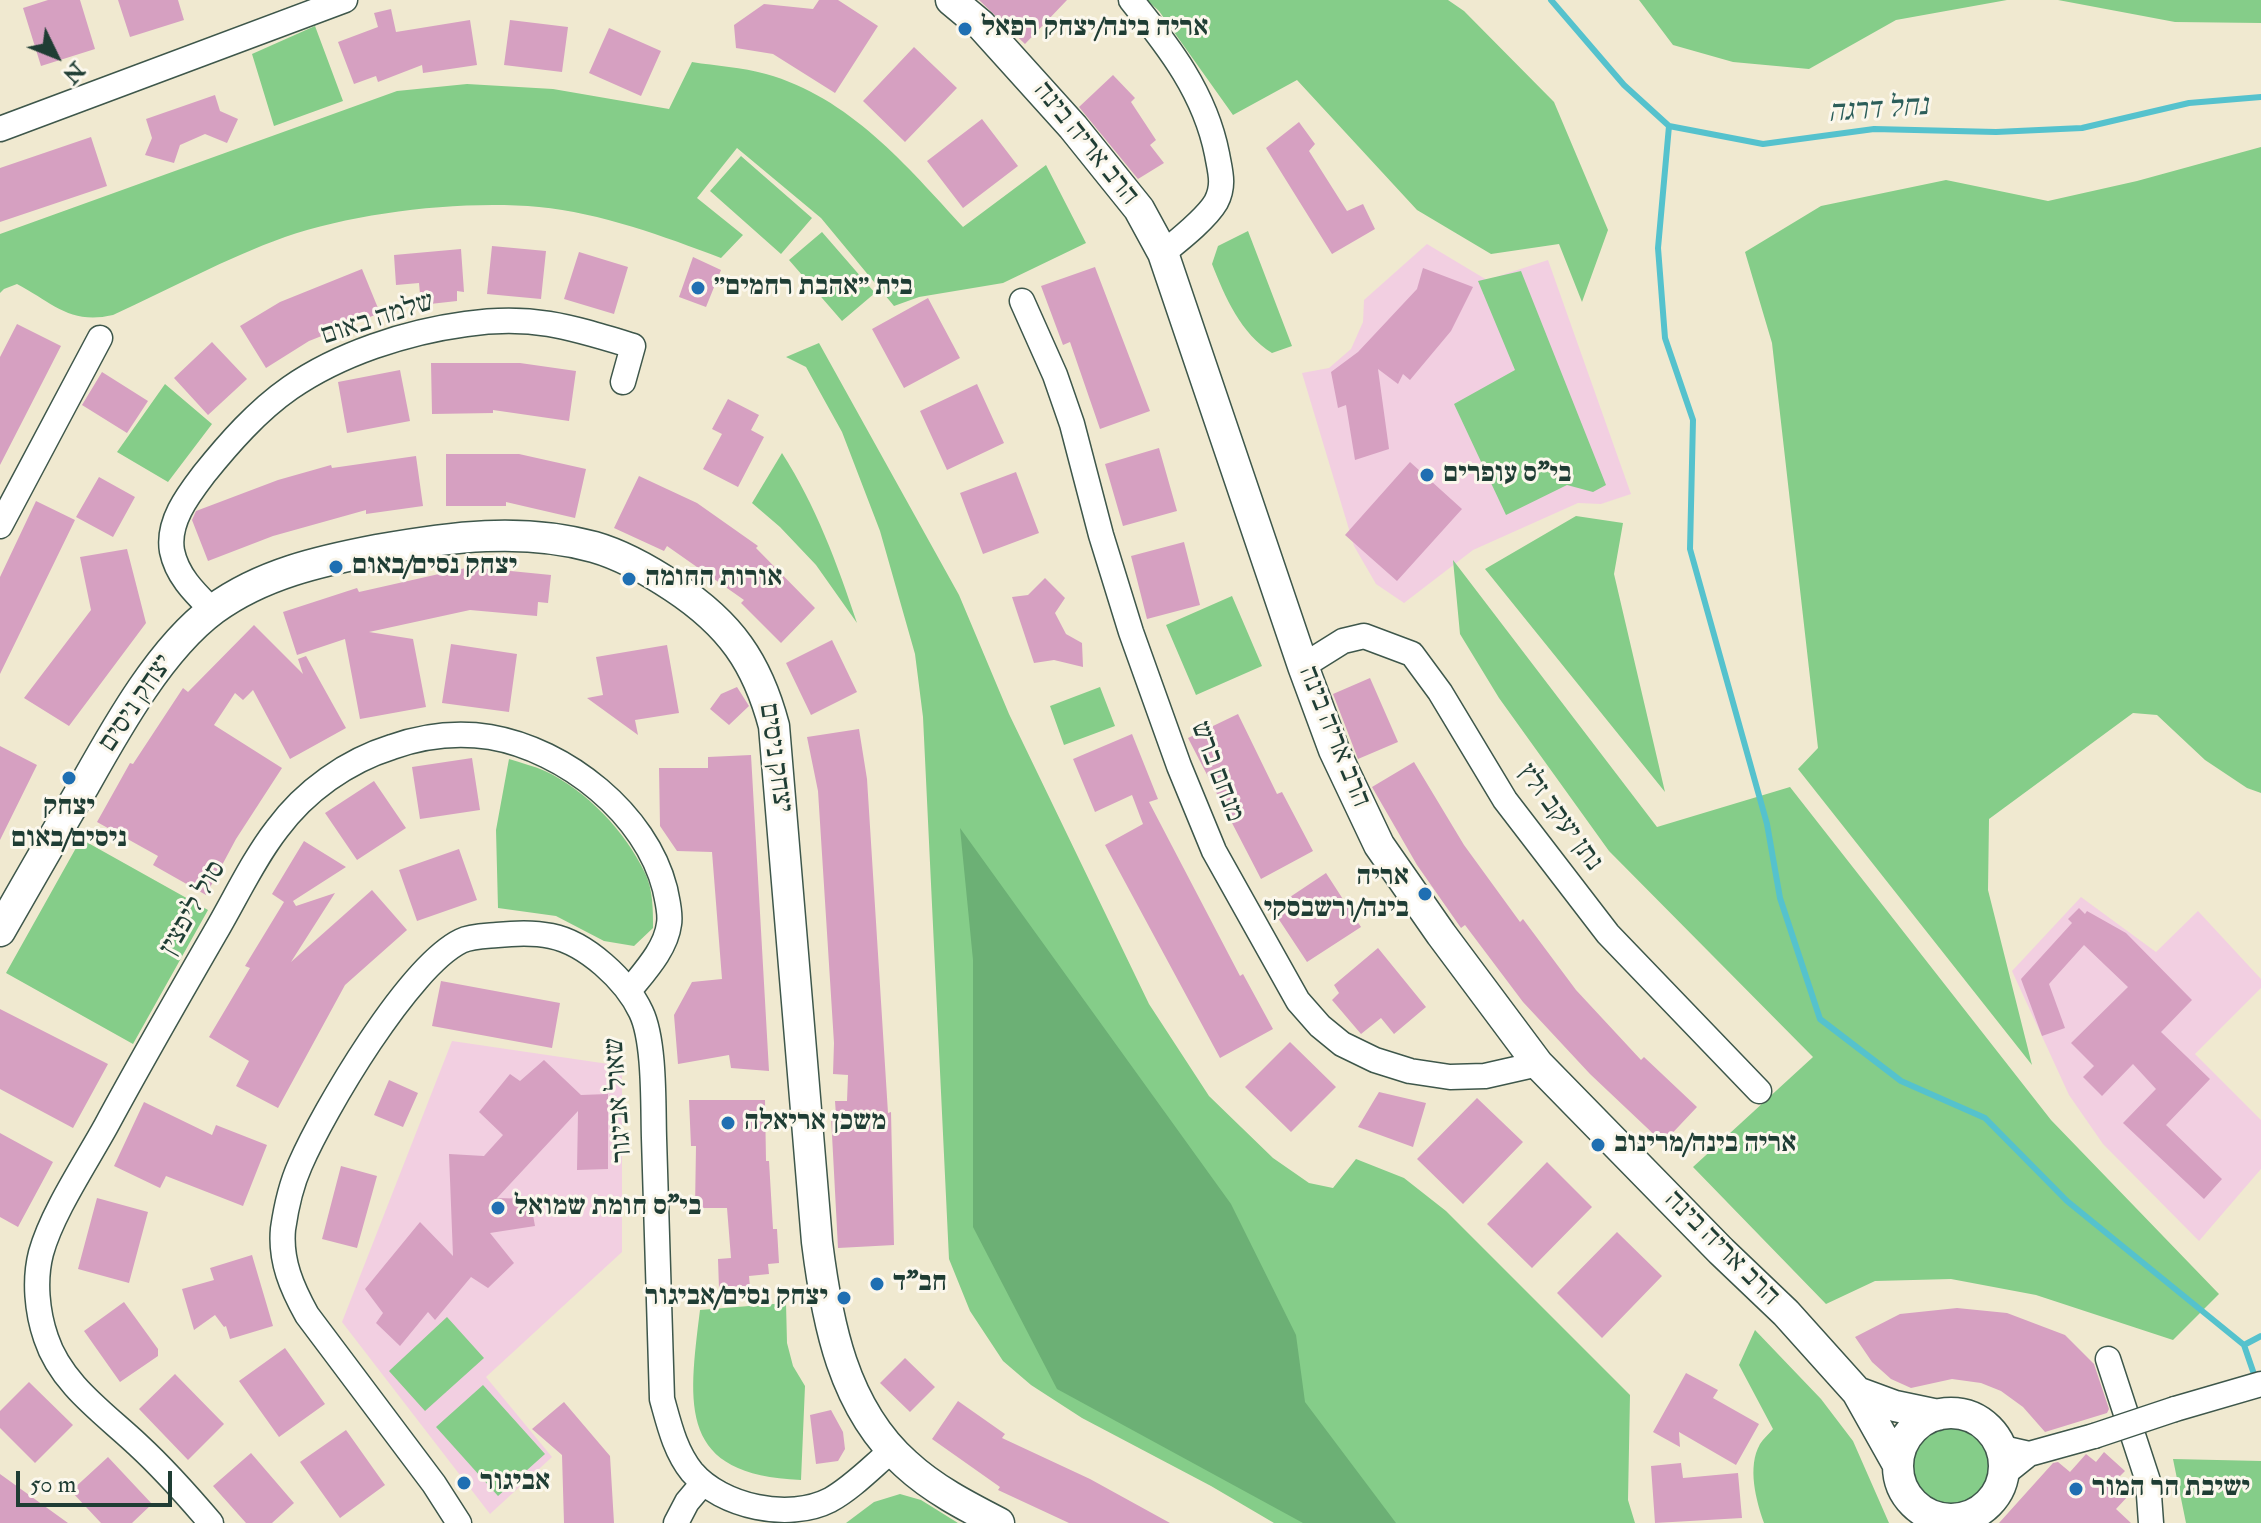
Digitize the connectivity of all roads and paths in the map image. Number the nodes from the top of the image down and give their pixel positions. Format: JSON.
{"nodes":[{"id":1,"x":345,"y":0,"type":"edge"},
{"id":2,"x":951,"y":0,"type":"edge"},
{"id":3,"x":1131,"y":0,"type":"edge"},
{"id":4,"x":0,"y":129,"type":"edge"},
{"id":5,"x":1163,"y":253,"type":"junction"},
{"id":6,"x":1022,"y":301,"type":"dead end"},
{"id":7,"x":100,"y":338,"type":"dead end"},
{"id":8,"x":623,"y":382,"type":"dead end"},
{"id":9,"x":0,"y":526,"type":"edge"},
{"id":10,"x":212,"y":610,"type":"junction"},
{"id":11,"x":1303,"y":666,"type":"junction"},
{"id":12,"x":0,"y":931,"type":"edge"},
{"id":13,"x":629,"y":991,"type":"junction"},
{"id":14,"x":1538,"y":1064,"type":"junction"},
{"id":15,"x":1759,"y":1091,"type":"dead end"},
{"id":16,"x":2108,"y":1359,"type":"dead end"},
{"id":17,"x":2261,"y":1384,"type":"edge"},
{"id":18,"x":1857,"y":1392,"type":"junction"},
{"id":19,"x":1938,"y":1415,"type":"junction"},
{"id":20,"x":1999,"y":1444,"type":"junction"},
{"id":21,"x":892,"y":1450,"type":"junction"},
{"id":22,"x":2029,"y":1454,"type":"junction"},
{"id":23,"x":1898,"y":1465,"type":"junction"},
{"id":24,"x":2004,"y":1474,"type":"junction"},
{"id":25,"x":703,"y":1483,"type":"junction"},
{"id":26,"x":1986,"y":1513,"type":"edge"},
{"id":27,"x":1932,"y":1519,"type":"edge"},
{"id":28,"x":211,"y":1523,"type":"edge"},
{"id":29,"x":459,"y":1523,"type":"edge"},
{"id":30,"x":676,"y":1523,"type":"edge"},
{"id":31,"x":999,"y":1523,"type":"edge"},
{"id":32,"x":2151,"y":1523,"type":"edge"}],
"edges":[{"from":1,"to":4,"type":"street"},
{"from":2,"to":5,"type":"street","name":"הרב אריה בינה"},
{"from":3,"to":5,"type":"street"},
{"from":5,"to":11,"type":"street","name":"הרב אריה בינה"},
{"from":6,"to":14,"type":"street","name":"מנחם ברש"},
{"from":7,"to":9,"type":"street"},
{"from":8,"to":10,"type":"street","name":"שלמה באום"},
{"from":10,"to":12,"type":"street","name":"יצחק ניסים"},
{"from":10,"to":21,"type":"street","name":"יצחק ניסים"},
{"from":11,"to":14,"type":"street","name":"הרב אריה בינה"},
{"from":11,"to":15,"type":"street","name":"נתן יעקב זלץ"},
{"from":13,"to":25,"type":"street","name":"שאול אביגור"},
{"from":13,"to":28,"type":"street","name":"סול ליפצין"},
{"from":13,"to":29,"type":"street","name":"שאול אביגור"},
{"from":14,"to":18,"type":"street","name":"הרב אריה בינה"},
{"from":16,"to":32,"type":"street"},
{"from":17,"to":22,"type":"street","bridge":true},
{"from":18,"to":19,"type":"street","name":"הרב אריה בינה"},
{"from":18,"to":23,"type":"street","name":"הרב אריה בינה"},
{"from":19,"to":20,"type":"street"},
{"from":19,"to":23,"type":"street"},
{"from":20,"to":22,"type":"street"},
{"from":20,"to":24,"type":"street"},
{"from":21,"to":25,"type":"street","name":"שאול אביגור"},
{"from":21,"to":31,"type":"street","name":"יצחק ניסים"},
{"from":22,"to":24,"type":"street"},
{"from":23,"to":27,"type":"street"},
{"from":24,"to":26,"type":"street"},
{"from":25,"to":30,"type":"street"},
{"from":26,"to":27,"type":"street"}]}
